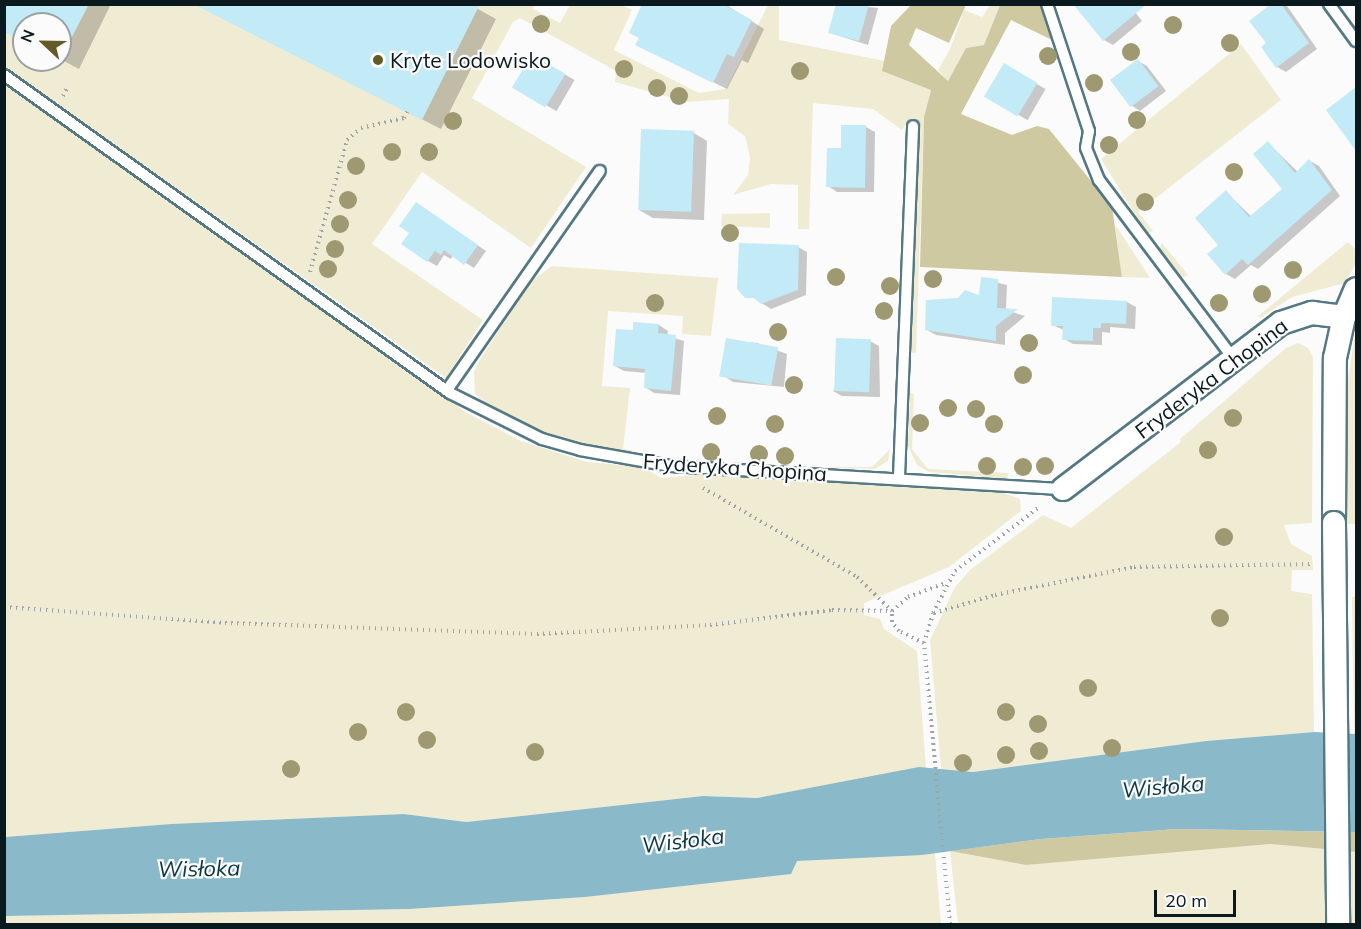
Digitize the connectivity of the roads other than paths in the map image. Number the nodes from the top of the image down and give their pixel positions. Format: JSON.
{"nodes":[{"id":1,"x":1047,"y":4,"type":"edge"},
{"id":2,"x":1329,"y":4,"type":"edge"},
{"id":3,"x":1356,"y":40,"type":"edge"},
{"id":4,"x":4,"y":75,"type":"edge"},
{"id":5,"x":913,"y":126,"type":"dead end"},
{"id":6,"x":600,"y":171,"type":"dead end"},
{"id":7,"x":1356,"y":289,"type":"edge"},
{"id":8,"x":1344,"y":317,"type":"junction"},
{"id":9,"x":1234,"y":359,"type":"junction"},
{"id":10,"x":447,"y":390,"type":"junction"},
{"id":11,"x":899,"y":477,"type":"junction"},
{"id":12,"x":1063,"y":489,"type":"joint"},
{"id":13,"x":1338,"y":924,"type":"edge"}],
"edges":[{"from":1,"to":9,"type":"lane"},
{"from":2,"to":3,"type":"lane"},
{"from":4,"to":10,"type":"lane","name":"Fryderyka Chopina"},
{"from":5,"to":11,"type":"lane"},
{"from":6,"to":10,"type":"lane"},
{"from":7,"to":8,"type":"street"},
{"from":8,"to":9,"type":"street","name":"Fryderyka Chopina"},
{"from":8,"to":13,"type":"street","bridge":true},
{"from":9,"to":12,"type":"street","name":"Fryderyka Chopina"},
{"from":10,"to":11,"type":"lane","name":"Fryderyka Chopina"},
{"from":11,"to":12,"type":"lane","name":"Fryderyka Chopina"}]}
